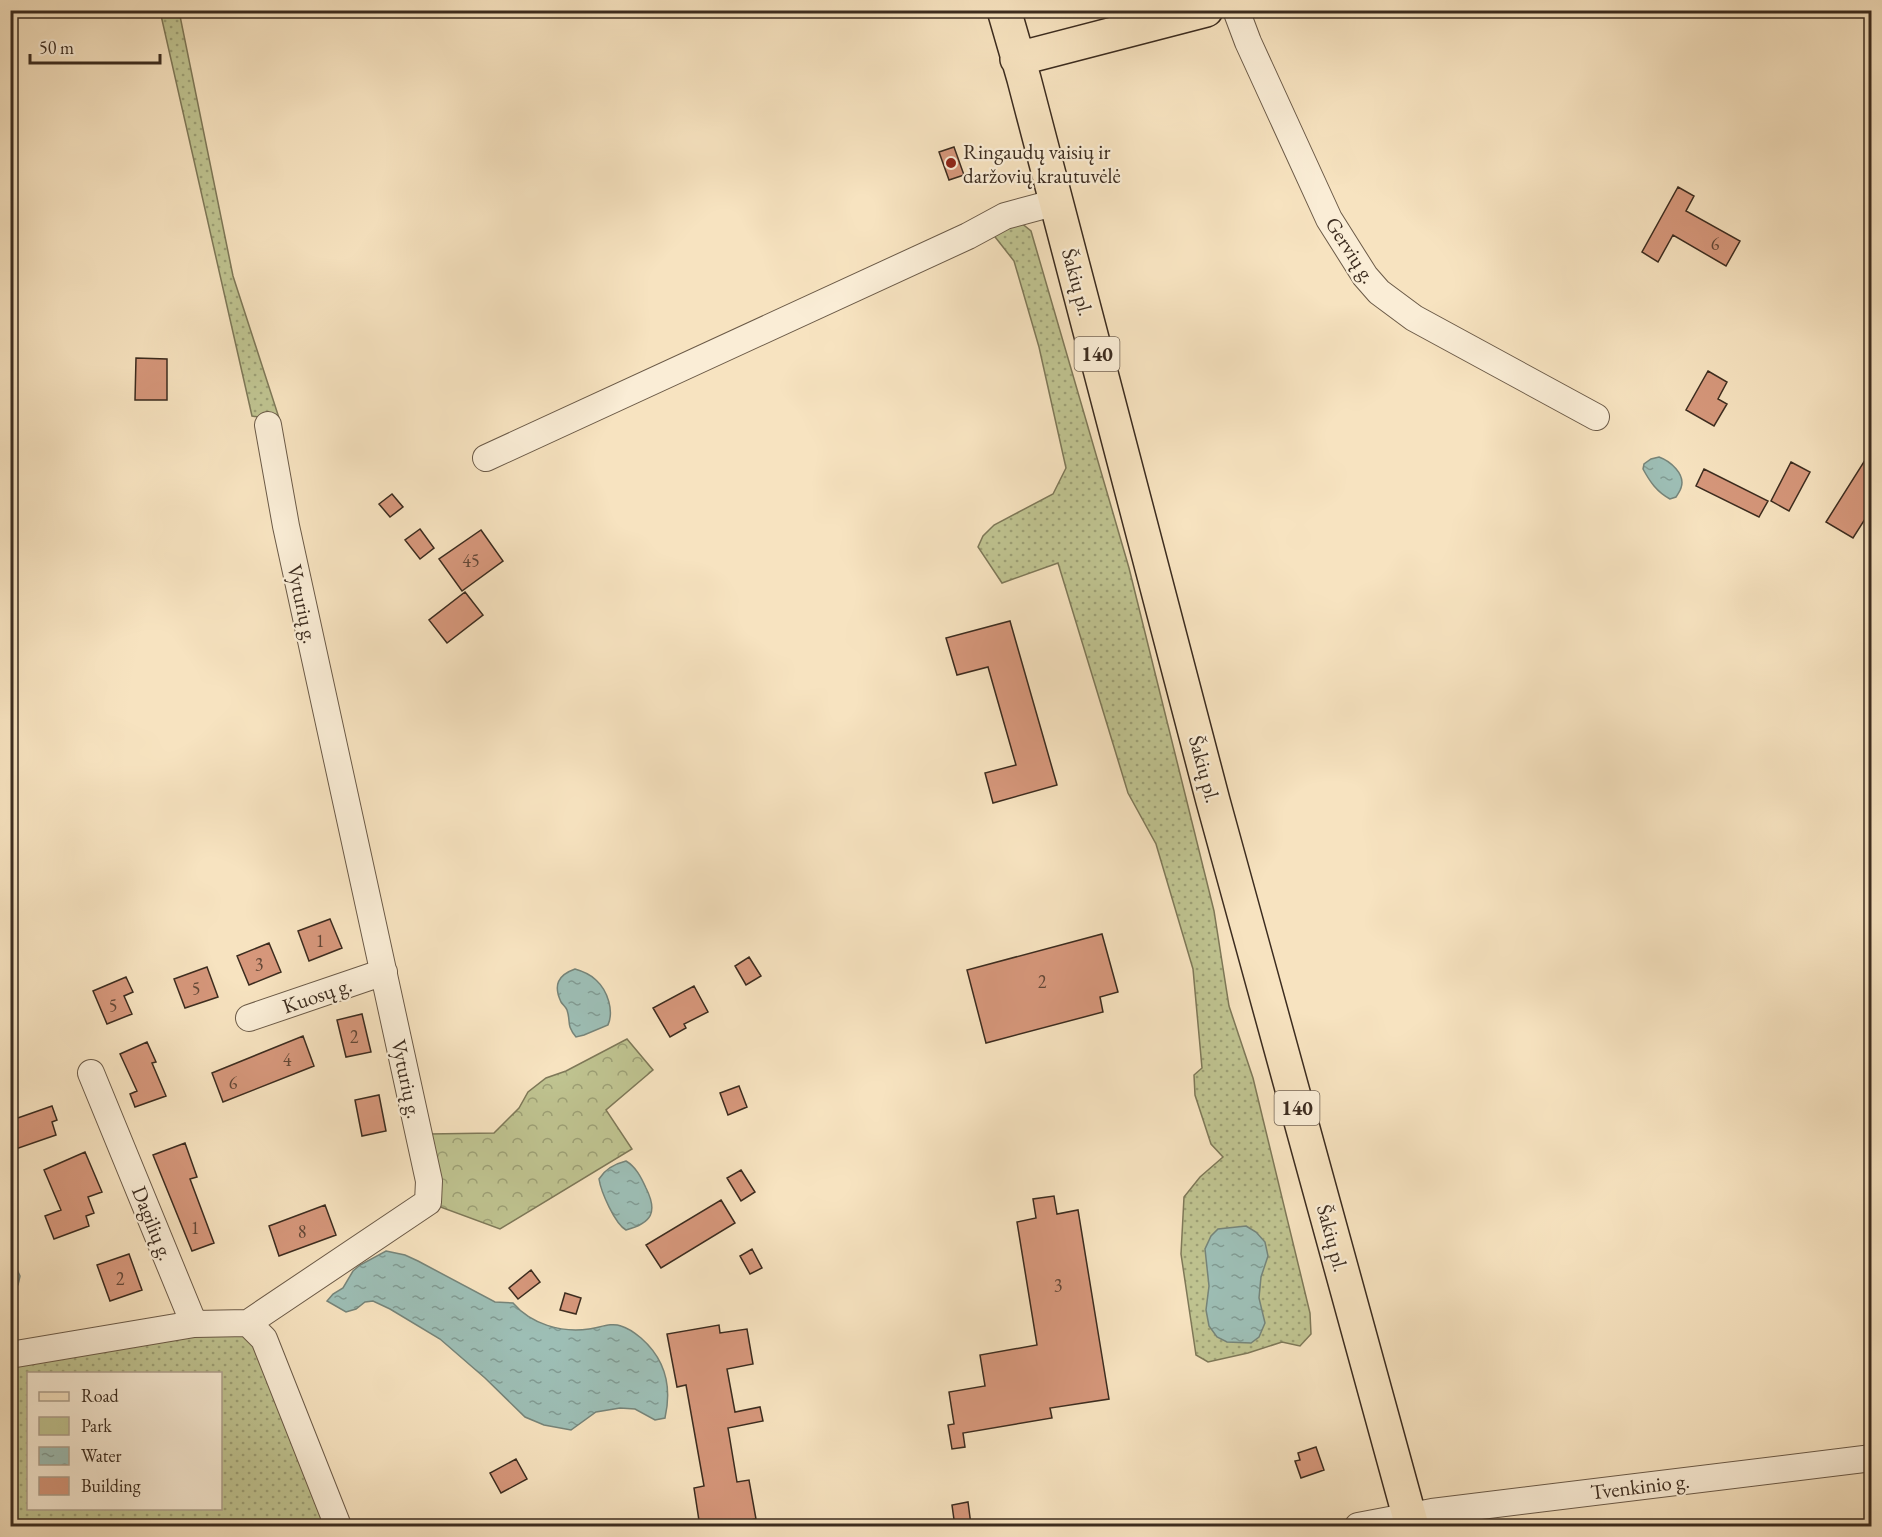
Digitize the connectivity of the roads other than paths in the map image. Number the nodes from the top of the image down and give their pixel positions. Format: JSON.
{"nodes":[{"id":1,"x":1004,"y":10,"type":"edge"},
{"id":2,"x":1206,"y":10,"type":"edge"},
{"id":3,"x":1236,"y":10,"type":"edge"},
{"id":4,"x":1017,"y":59,"type":"junction"},
{"id":5,"x":1057,"y":202,"type":"junction"},
{"id":6,"x":1596,"y":417,"type":"dead end"},
{"id":7,"x":268,"y":425,"type":"dead end"},
{"id":8,"x":486,"y":458,"type":"dead end"},
{"id":9,"x":384,"y":972,"type":"junction"},
{"id":10,"x":249,"y":1018,"type":"dead end"},
{"id":11,"x":91,"y":1072,"type":"dead end"},
{"id":12,"x":248,"y":1323,"type":"junction"},
{"id":13,"x":194,"y":1324,"type":"junction"},
{"id":14,"x":10,"y":1355,"type":"edge"},
{"id":15,"x":1872,"y":1458,"type":"edge"},
{"id":16,"x":1410,"y":1521,"type":"edge"},
{"id":17,"x":338,"y":1527,"type":"edge"},
{"id":18,"x":1358,"y":1527,"type":"edge"}],
"edges":[{"from":1,"to":4,"type":"main road","name":"Šakių pl.","number":"140"},
{"from":2,"to":4,"type":"main road"},
{"from":3,"to":6,"type":"street","name":"Gervių g."},
{"from":4,"to":5,"type":"main road","name":"Šakių pl.","number":"140"},
{"from":5,"to":8,"type":"street"},
{"from":5,"to":16,"type":"main road","name":"Šakių pl.","number":"140"},
{"from":7,"to":9,"type":"street","name":"Vyturių g."},
{"from":9,"to":10,"type":"street","name":"Kuosų g."},
{"from":9,"to":12,"type":"street","name":"Vyturių g."},
{"from":11,"to":13,"type":"street","name":"Dagilių g."},
{"from":12,"to":13,"type":"street"},
{"from":12,"to":17,"type":"street"},
{"from":13,"to":14,"type":"street"},
{"from":15,"to":16,"type":"street","name":"Tvenkinio g."},
{"from":16,"to":18,"type":"street","name":"Tvenkinio g."}]}
